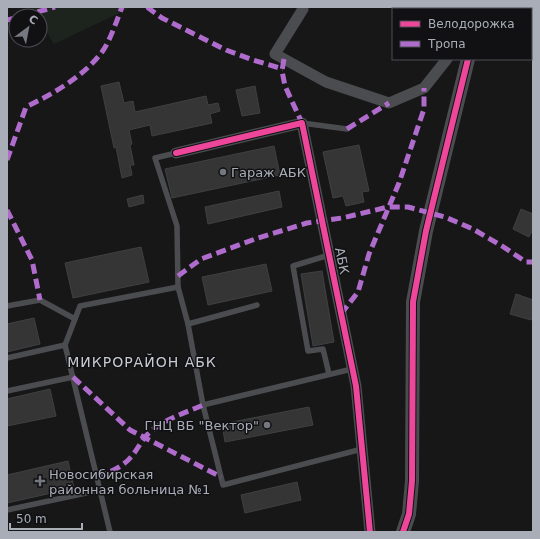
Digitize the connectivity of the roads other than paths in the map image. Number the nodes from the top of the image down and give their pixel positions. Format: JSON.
{"nodes":[{"id":1,"x":302,"y":7,"type":"edge"},
{"id":2,"x":446,"y":60,"type":"edge"},
{"id":3,"x":468,"y":60,"type":"edge"},
{"id":4,"x":302,"y":123,"type":"junction"},
{"id":5,"x":347,"y":129,"type":"dead end"},
{"id":6,"x":176,"y":154,"type":"joint"},
{"id":7,"x":330,"y":255,"type":"junction"},
{"id":8,"x":178,"y":287,"type":"junction"},
{"id":9,"x":257,"y":305,"type":"dead end"},
{"id":10,"x":7,"y":306,"type":"edge"},
{"id":11,"x":75,"y":319,"type":"junction"},
{"id":12,"x":188,"y":324,"type":"junction"},
{"id":13,"x":65,"y":345,"type":"junction"},
{"id":14,"x":7,"y":358,"type":"edge"},
{"id":15,"x":352,"y":369,"type":"junction"},
{"id":16,"x":329,"y":374,"type":"junction"},
{"id":17,"x":73,"y":377,"type":"junction"},
{"id":18,"x":7,"y":391,"type":"edge"},
{"id":19,"x":203,"y":405,"type":"junction"},
{"id":20,"x":362,"y":449,"type":"junction"},
{"id":21,"x":100,"y":490,"type":"junction"},
{"id":22,"x":7,"y":510,"type":"edge"},
{"id":23,"x":110,"y":532,"type":"edge"},
{"id":24,"x":370,"y":532,"type":"edge"},
{"id":25,"x":403,"y":532,"type":"edge"}],
"edges":[{"from":1,"to":2,"type":"street"},
{"from":3,"to":25,"type":"street"},
{"from":4,"to":5,"type":"lane"},
{"from":4,"to":6,"type":"street"},
{"from":4,"to":7,"type":"street","name":"АБК"},
{"from":6,"to":8,"type":"lane"},
{"from":7,"to":15,"type":"street","name":"АБК"},
{"from":7,"to":16,"type":"lane"},
{"from":8,"to":11,"type":"lane"},
{"from":8,"to":12,"type":"lane"},
{"from":9,"to":12,"type":"lane"},
{"from":10,"to":11,"type":"lane"},
{"from":11,"to":13,"type":"lane"},
{"from":12,"to":19,"type":"lane"},
{"from":13,"to":14,"type":"lane"},
{"from":13,"to":17,"type":"lane"},
{"from":15,"to":16,"type":"lane"},
{"from":15,"to":20,"type":"street","name":"АБК"},
{"from":16,"to":19,"type":"lane"},
{"from":17,"to":18,"type":"lane"},
{"from":17,"to":21,"type":"lane"},
{"from":19,"to":20,"type":"lane"},
{"from":20,"to":24,"type":"street","name":"АБК"},
{"from":21,"to":22,"type":"lane"},
{"from":21,"to":23,"type":"lane"}]}
